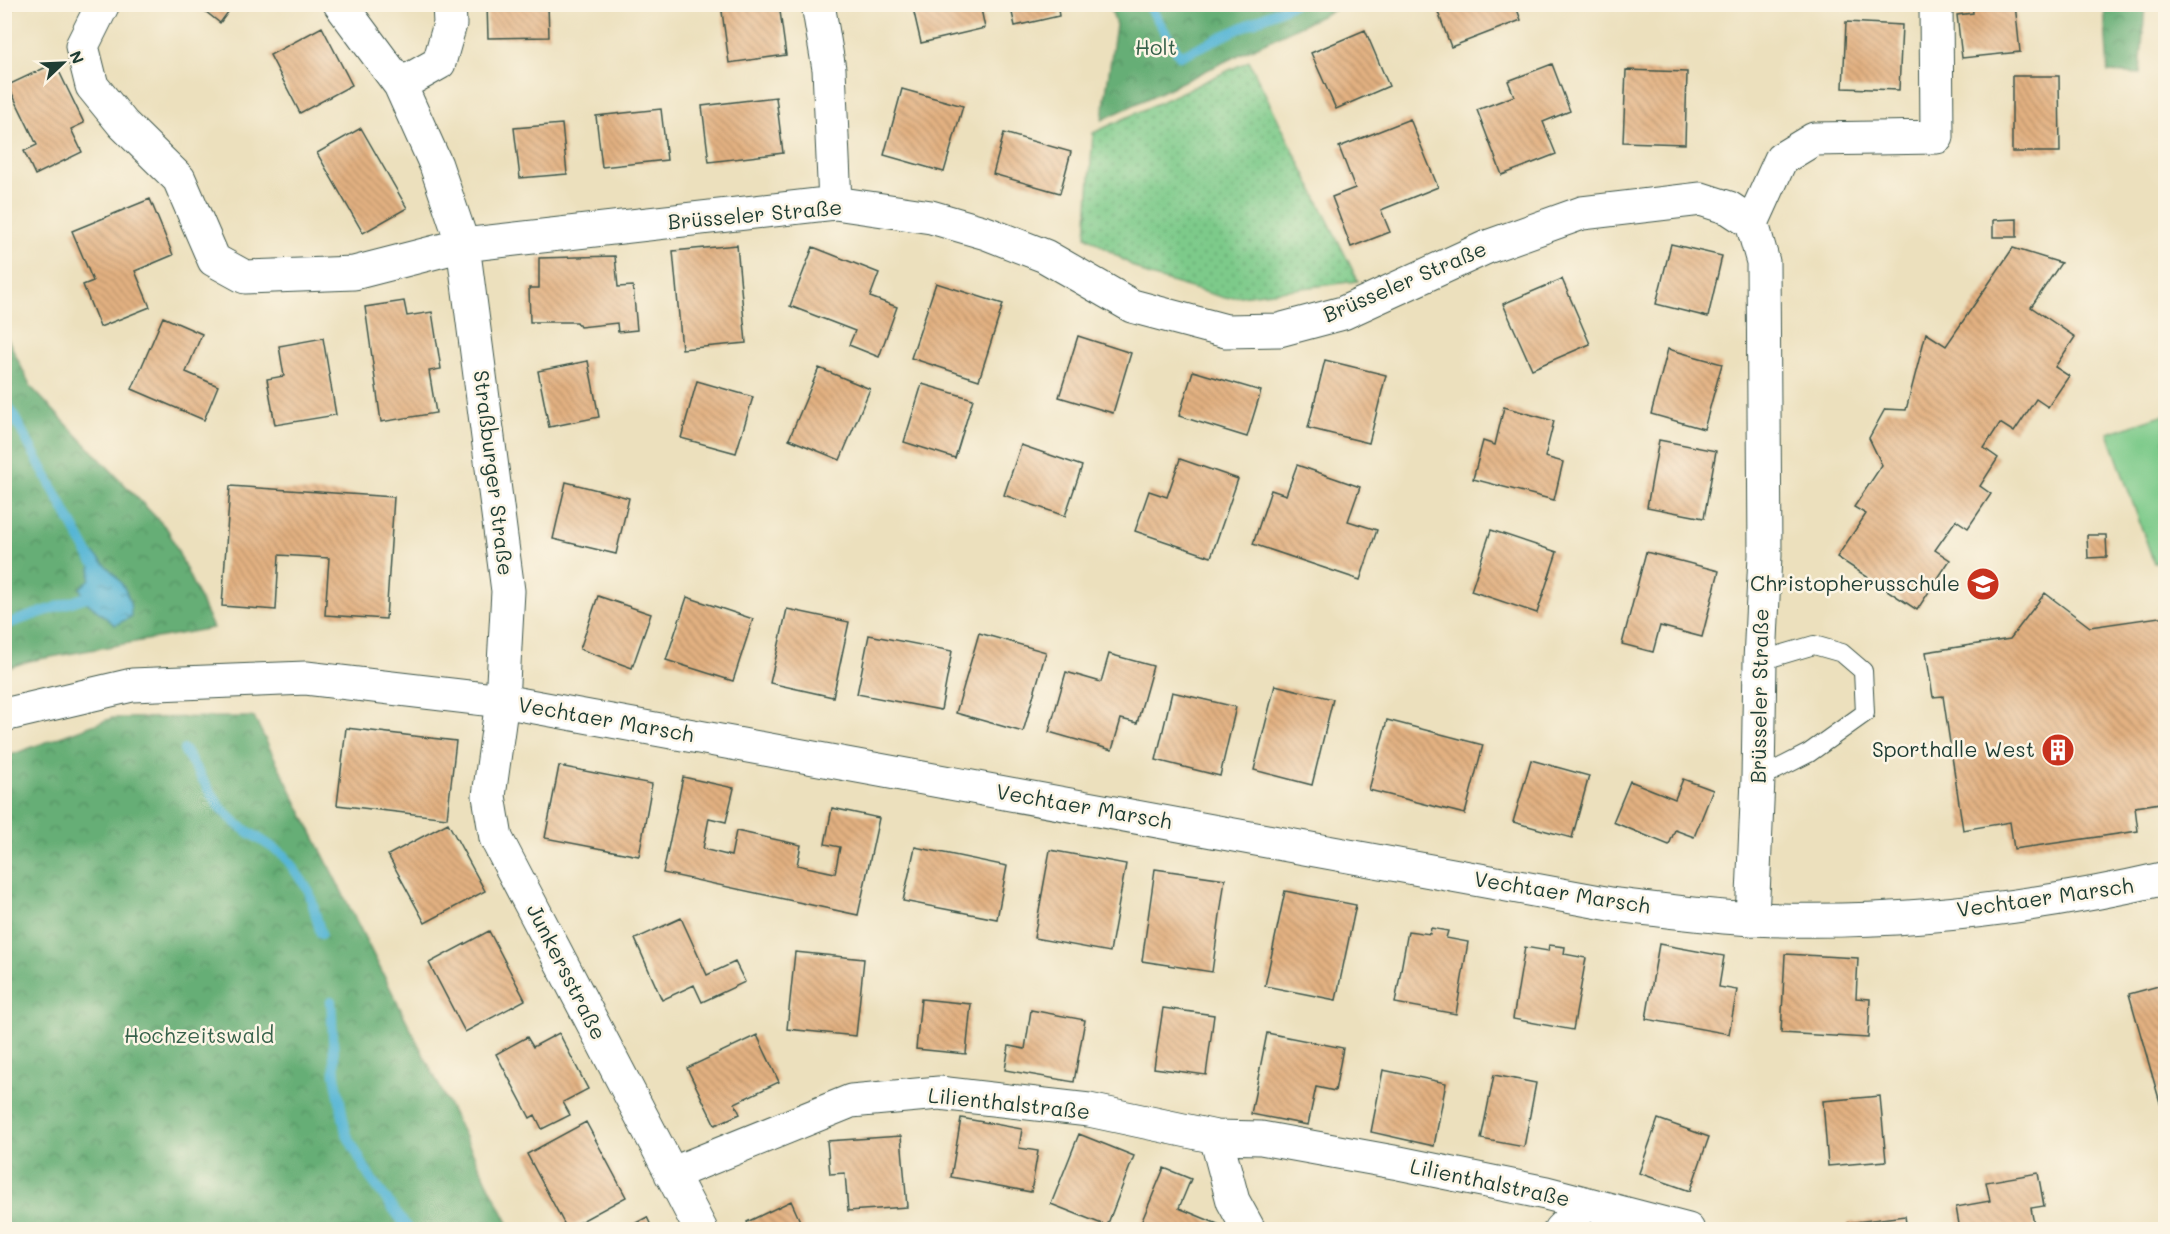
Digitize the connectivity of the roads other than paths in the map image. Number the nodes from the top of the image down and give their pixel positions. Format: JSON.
{"nodes":[{"id":1,"x":103,"y":4,"type":"edge"},
{"id":2,"x":340,"y":4,"type":"edge"},
{"id":3,"x":449,"y":4,"type":"edge"},
{"id":4,"x":818,"y":4,"type":"edge"},
{"id":5,"x":1936,"y":4,"type":"edge"},
{"id":6,"x":400,"y":85,"type":"junction"},
{"id":7,"x":835,"y":203,"type":"junction"},
{"id":8,"x":1752,"y":223,"type":"junction"},
{"id":9,"x":463,"y":245,"type":"junction"},
{"id":10,"x":1760,"y":661,"type":"junction"},
{"id":11,"x":502,"y":701,"type":"junction"},
{"id":12,"x":4,"y":715,"type":"edge"},
{"id":13,"x":1758,"y":779,"type":"junction"},
{"id":14,"x":2166,"y":878,"type":"edge"},
{"id":15,"x":1752,"y":919,"type":"junction"},
{"id":16,"x":1216,"y":1137,"type":"junction"},
{"id":17,"x":671,"y":1174,"type":"junction"},
{"id":18,"x":1586,"y":1204,"type":"junction"},
{"id":19,"x":701,"y":1230,"type":"edge"},
{"id":20,"x":1249,"y":1230,"type":"edge"},
{"id":21,"x":1560,"y":1230,"type":"edge"},
{"id":22,"x":1688,"y":1230,"type":"edge"}],
"edges":[{"from":1,"to":9,"type":"street"},
{"from":2,"to":6,"type":"street","name":"Straßburger Straße"},
{"from":3,"to":6,"type":"street"},
{"from":4,"to":7,"type":"street"},
{"from":5,"to":8,"type":"street"},
{"from":6,"to":9,"type":"street","name":"Straßburger Straße"},
{"from":7,"to":8,"type":"street","name":"Brüsseler Straße"},
{"from":7,"to":9,"type":"street","name":"Brüsseler Straße"},
{"from":8,"to":10,"type":"street","name":"Brüsseler Straße"},
{"from":9,"to":11,"type":"street","name":"Straßburger Straße"},
{"from":10,"to":13,"type":"street","name":"Brüsseler Straße"},
{"from":10,"to":13,"type":"lane"},
{"from":11,"to":12,"type":"street","name":"Vechtaer Marsch"},
{"from":11,"to":15,"type":"street","name":"Vechtaer Marsch"},
{"from":11,"to":17,"type":"street","name":"Junkersstraße"},
{"from":13,"to":15,"type":"street","name":"Brüsseler Straße"},
{"from":14,"to":15,"type":"street","name":"Vechtaer Marsch"},
{"from":16,"to":17,"type":"street","name":"Lilienthalstraße"},
{"from":16,"to":18,"type":"street","name":"Lilienthalstraße"},
{"from":16,"to":20,"type":"street"},
{"from":17,"to":19,"type":"street","name":"Junkersstraße"},
{"from":18,"to":21,"type":"street","name":"Lilienthalstraße"},
{"from":18,"to":22,"type":"street","name":"Lilienthalstraße"}]}
